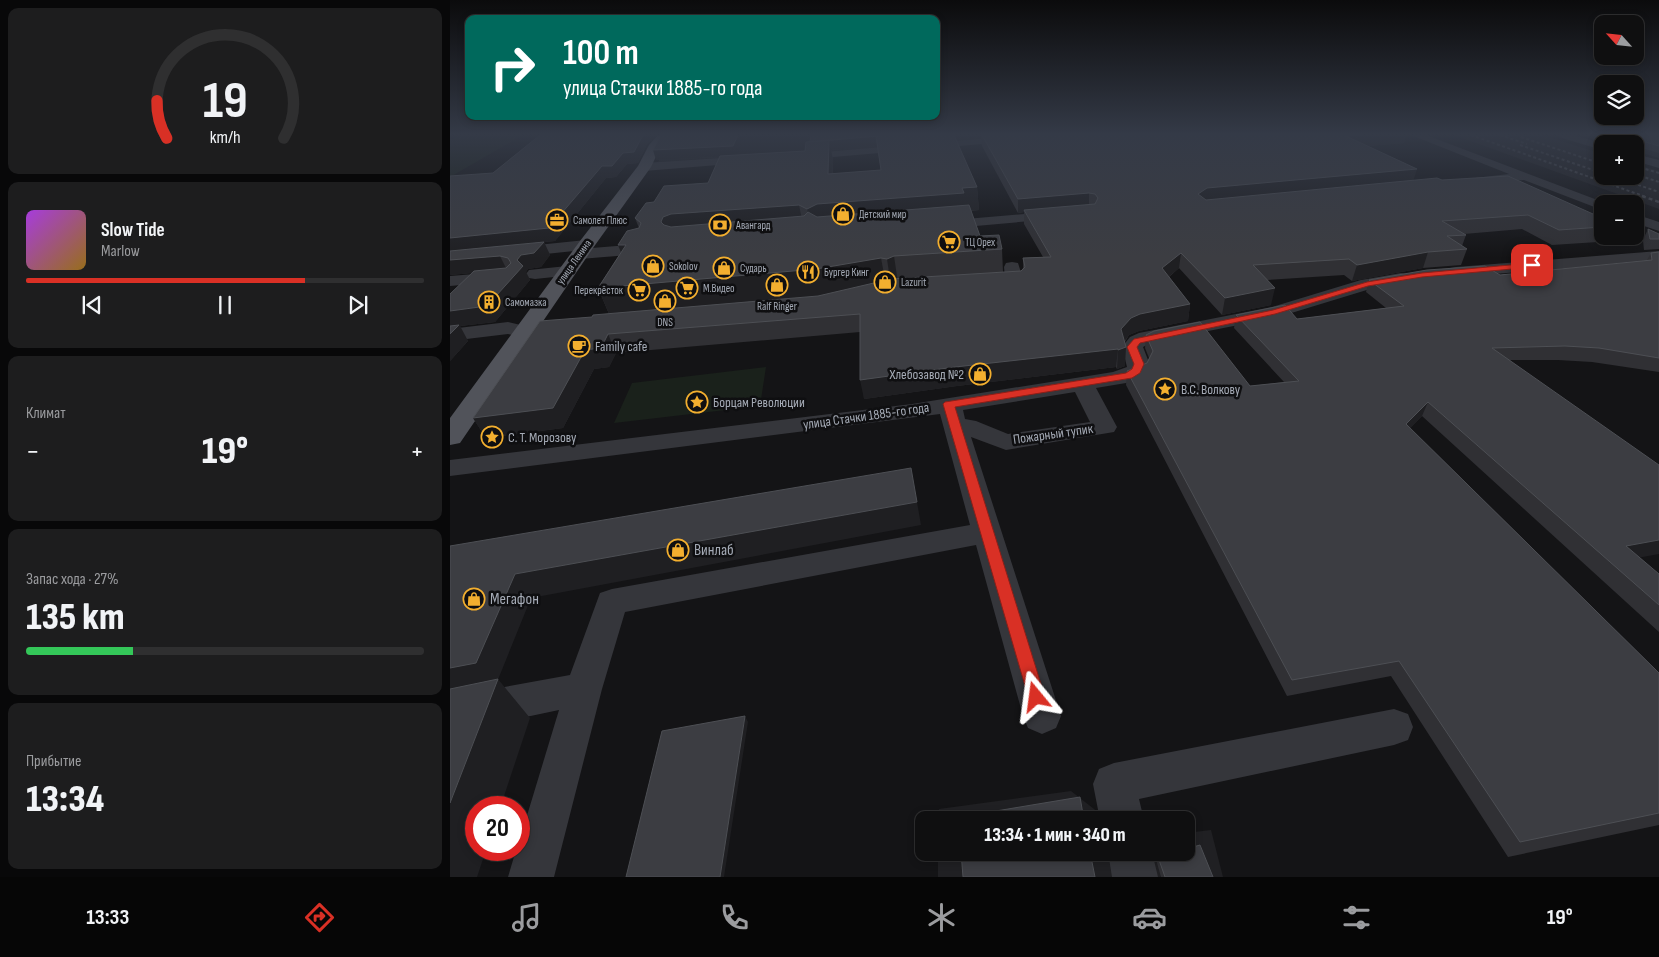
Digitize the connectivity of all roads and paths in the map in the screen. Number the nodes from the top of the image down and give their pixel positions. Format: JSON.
{"nodes":[{"id":1,"x":637,"y":176,"type":"edge"},
{"id":2,"x":1527,"y":176,"type":"joint"},
{"id":3,"x":1463,"y":183,"type":"edge"},
{"id":4,"x":1594,"y":202,"type":"edge"},
{"id":5,"x":1070,"y":214,"type":"edge"},
{"id":6,"x":1644,"y":221,"type":"edge"},
{"id":7,"x":931,"y":226,"type":"edge"},
{"id":8,"x":1659,"y":227,"type":"edge"},
{"id":9,"x":641,"y":249,"type":"edge"},
{"id":10,"x":1659,"y":256,"type":"edge"},
{"id":11,"x":578,"y":257,"type":"junction"},
{"id":12,"x":450,"y":259,"type":"edge"},
{"id":13,"x":1012,"y":267,"type":"dead end"},
{"id":14,"x":535,"y":274,"type":"edge"},
{"id":15,"x":507,"y":276,"type":"edge"},
{"id":16,"x":450,"y":281,"type":"edge"},
{"id":17,"x":976,"y":285,"type":"edge"},
{"id":18,"x":569,"y":328,"type":"edge"},
{"id":19,"x":525,"y":332,"type":"junction"},
{"id":20,"x":450,"y":335,"type":"edge"},
{"id":21,"x":1082,"y":384,"type":"junction"},
{"id":22,"x":952,"y":416,"type":"junction"},
{"id":23,"x":450,"y":437,"type":"edge"},
{"id":24,"x":450,"y":468,"type":"edge"},
{"id":25,"x":987,"y":532,"type":"junction"},
{"id":26,"x":584,"y":689,"type":"junction"},
{"id":27,"x":450,"y":715,"type":"edge"},
{"id":28,"x":1042,"y":716,"type":"dead end"},
{"id":29,"x":1394,"y":727,"type":"dead end"},
{"id":30,"x":1120,"y":811,"type":"edge"},
{"id":31,"x":1132,"y":861,"type":"edge"},
{"id":32,"x":531,"y":877,"type":"edge"},
{"id":33,"x":1135,"y":877,"type":"edge"}],
"edges":[{"from":1,"to":11,"type":"main road","name":"улица Ленина"},
{"from":2,"to":3,"type":"street"},
{"from":2,"to":4,"type":"street"},
{"from":5,"to":7,"type":"street"},
{"from":6,"to":8,"type":"street"},
{"from":9,"to":11,"type":"street"},
{"from":10,"to":21,"type":"street","name":"улица Стачки 1885-го года"},
{"from":11,"to":12,"type":"street"},
{"from":11,"to":14,"type":"street"},
{"from":11,"to":19,"type":"main road","name":"улица Ленина"},
{"from":13,"to":17,"type":"street"},
{"from":15,"to":16,"type":"street"},
{"from":18,"to":19,"type":"street"},
{"from":19,"to":20,"type":"street"},
{"from":19,"to":23,"type":"main road","name":"улица Ленина"},
{"from":21,"to":22,"type":"street","name":"улица Стачки 1885-го года"},
{"from":21,"to":22,"type":"street","name":"Пожарный тупик"},
{"from":22,"to":24,"type":"street","name":"улица Стачки 1885-го года"},
{"from":22,"to":25,"type":"street"},
{"from":25,"to":26,"type":"street"},
{"from":25,"to":28,"type":"street"},
{"from":26,"to":27,"type":"street"},
{"from":26,"to":32,"type":"street"},
{"from":29,"to":30,"type":"street"},
{"from":31,"to":33,"type":"street"}]}
